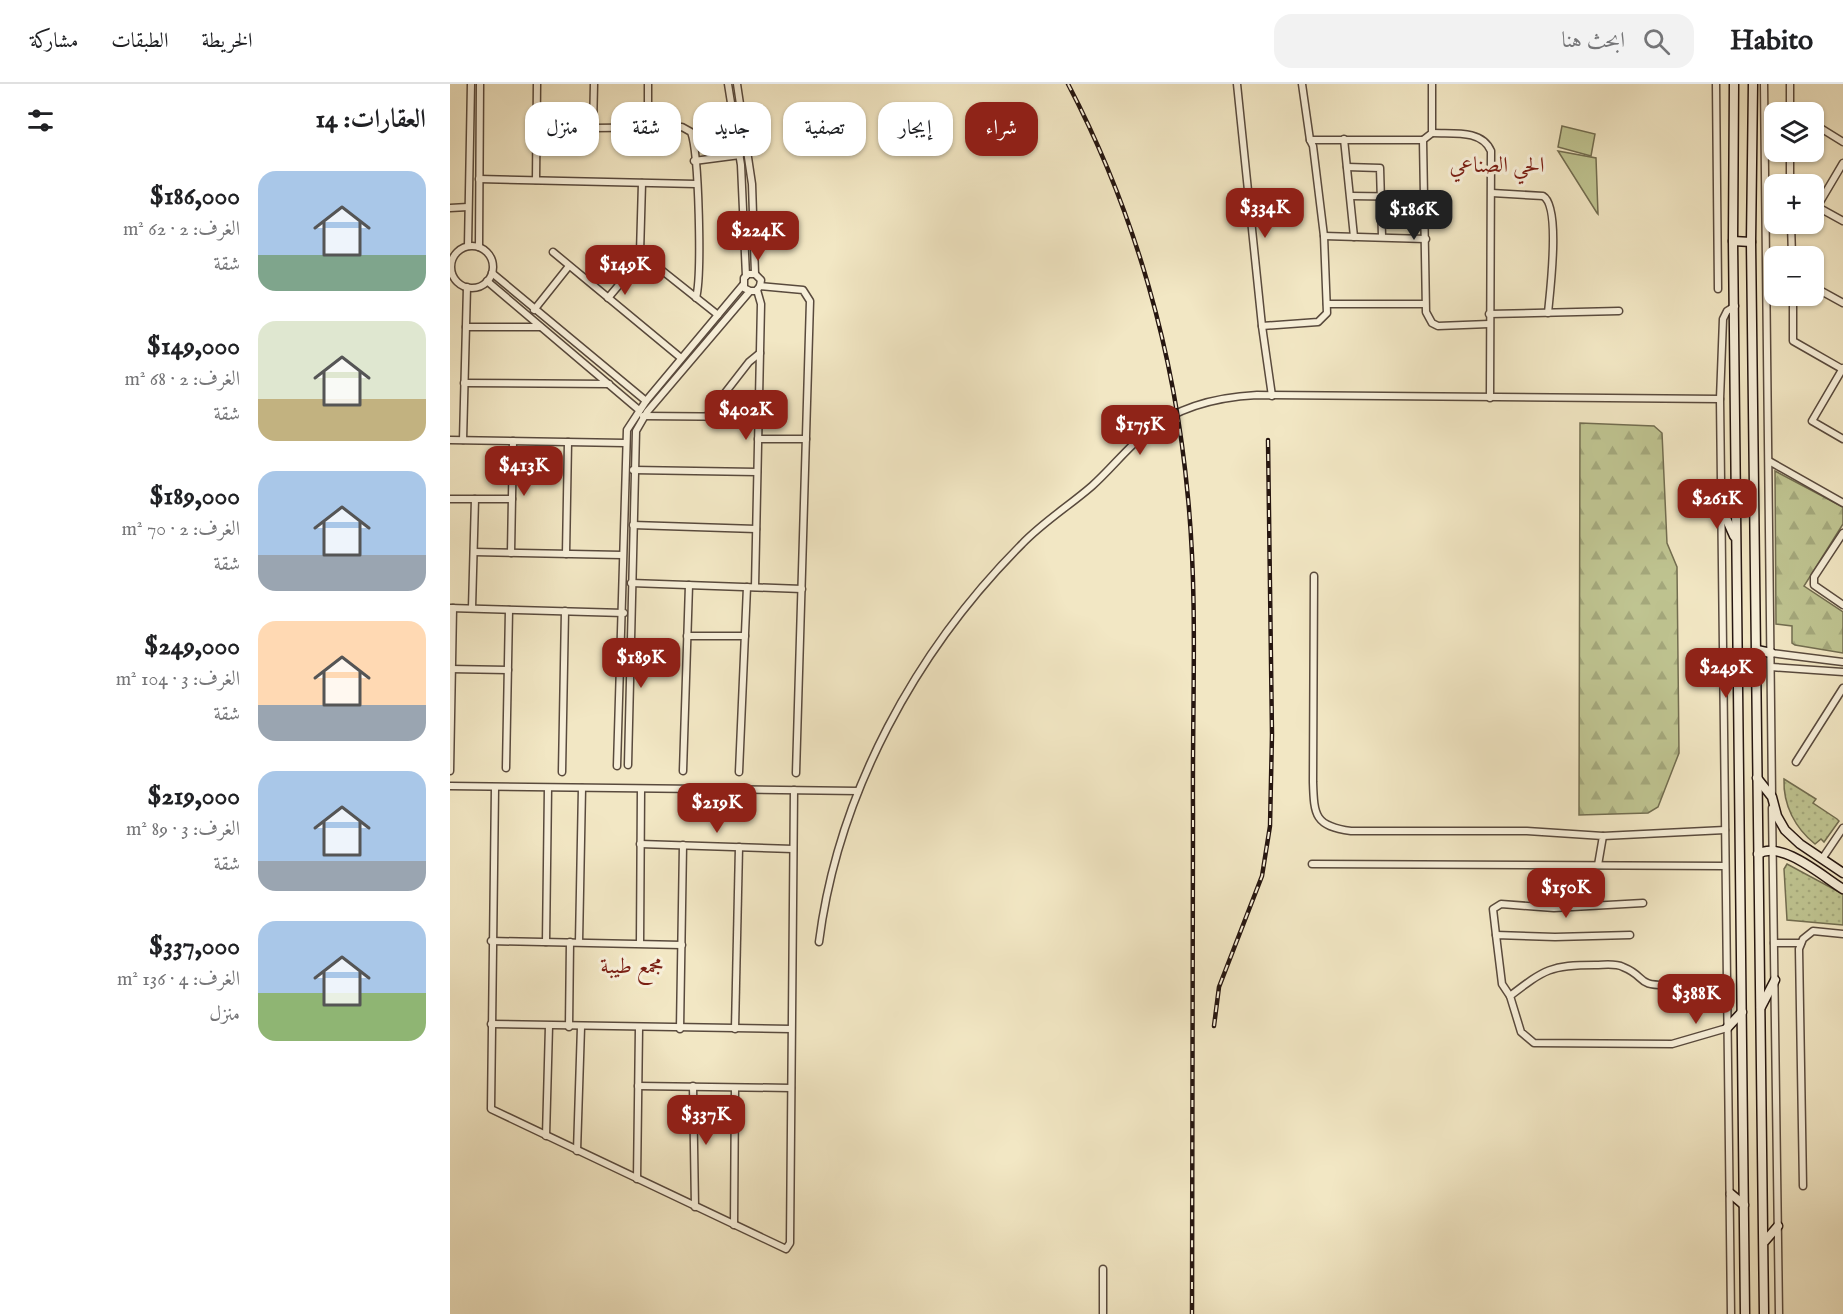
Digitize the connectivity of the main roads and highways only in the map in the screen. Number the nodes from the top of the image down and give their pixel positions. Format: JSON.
{"nodes":[{"id":1,"x":1734,"y":84,"type":"edge"},
{"id":2,"x":1753,"y":84,"type":"edge"},
{"id":3,"x":1733,"y":241,"type":"junction"},
{"id":4,"x":1751,"y":242,"type":"junction"},
{"id":5,"x":1722,"y":509,"type":"road end"},
{"id":6,"x":1736,"y":540,"type":"junction"},
{"id":7,"x":1756,"y":650,"type":"junction"},
{"id":8,"x":1771,"y":653,"type":"road end"},
{"id":9,"x":1757,"y":778,"type":"junction"},
{"id":10,"x":1758,"y":854,"type":"junction"},
{"id":11,"x":1843,"y":873,"type":"edge"},
{"id":12,"x":1843,"y":889,"type":"edge"},
{"id":13,"x":1775,"y":980,"type":"road end"},
{"id":14,"x":1759,"y":1010,"type":"junction"},
{"id":15,"x":1742,"y":1012,"type":"junction"},
{"id":16,"x":1727,"y":1028,"type":"road end"},
{"id":17,"x":1731,"y":1194,"type":"road end"},
{"id":18,"x":1744,"y":1205,"type":"junction"},
{"id":19,"x":1778,"y":1226,"type":"road end"},
{"id":20,"x":1764,"y":1241,"type":"junction"},
{"id":21,"x":1745,"y":1314,"type":"edge"},
{"id":22,"x":1764,"y":1314,"type":"edge"}],
"edges":[{"from":1,"to":3,"type":"main road"},
{"from":2,"to":4,"type":"main road"},
{"from":3,"to":4,"type":"main road"},
{"from":3,"to":6,"type":"main road"},
{"from":4,"to":7,"type":"main road"},
{"from":5,"to":6,"type":"main road"},
{"from":6,"to":15,"type":"main road"},
{"from":7,"to":8,"type":"main road"},
{"from":7,"to":9,"type":"main road"},
{"from":9,"to":10,"type":"main road"},
{"from":9,"to":11,"type":"main road"},
{"from":10,"to":12,"type":"main road"},
{"from":10,"to":14,"type":"main road"},
{"from":13,"to":14,"type":"main road"},
{"from":14,"to":20,"type":"main road"},
{"from":15,"to":16,"type":"main road"},
{"from":15,"to":18,"type":"main road"},
{"from":17,"to":18,"type":"main road"},
{"from":18,"to":21,"type":"main road"},
{"from":19,"to":20,"type":"main road"},
{"from":20,"to":22,"type":"main road"}]}
